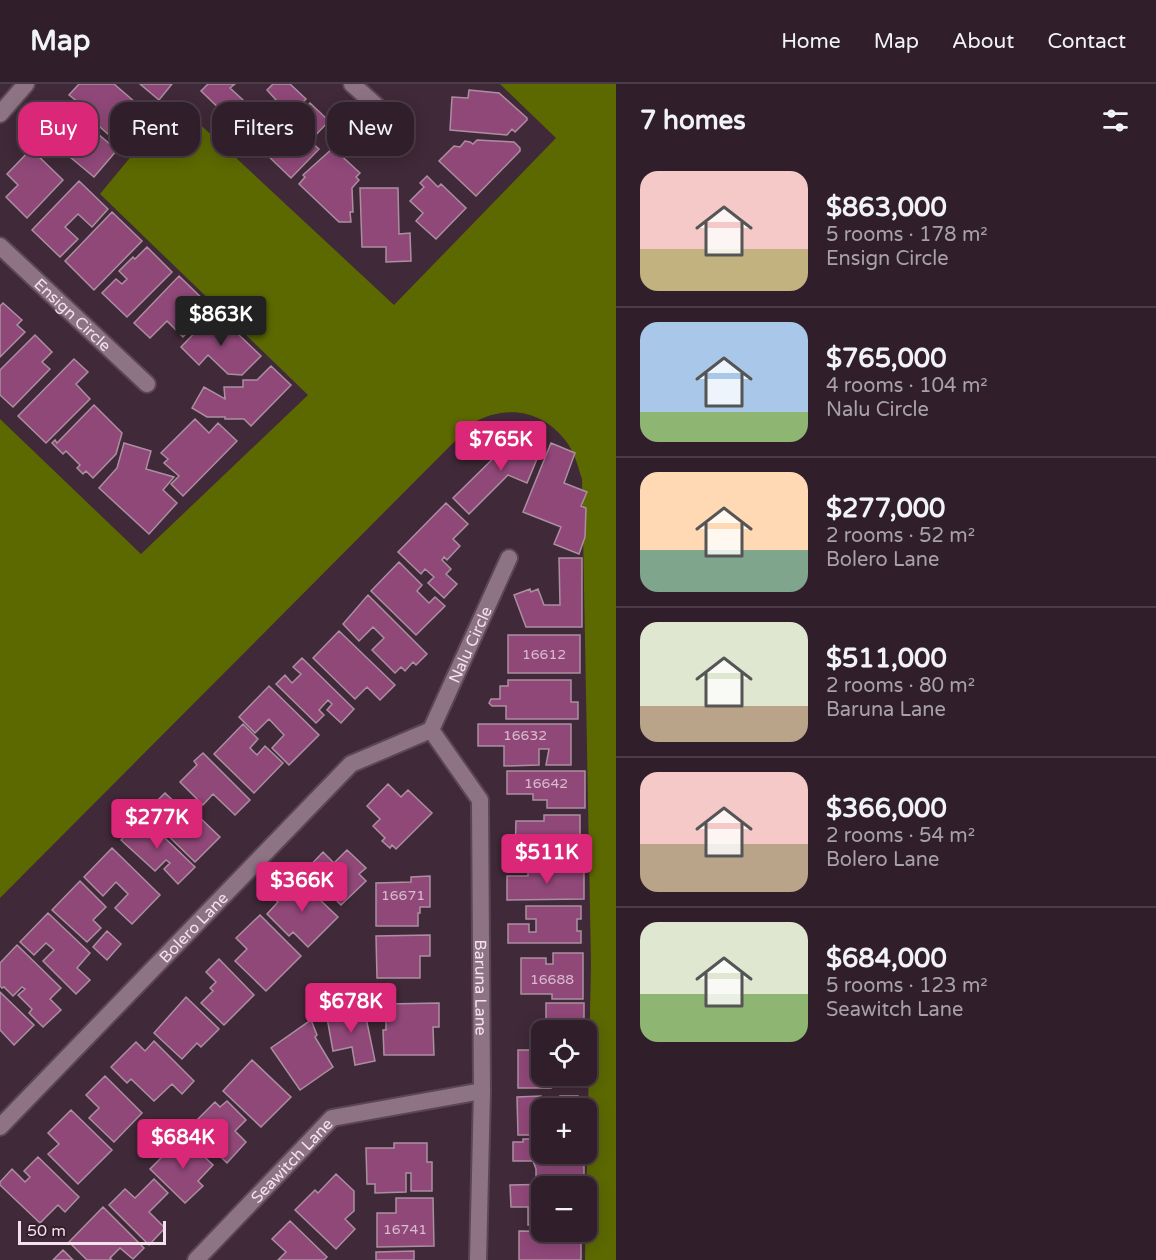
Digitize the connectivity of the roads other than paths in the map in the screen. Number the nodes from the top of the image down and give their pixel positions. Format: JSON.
{"nodes":[{"id":1,"x":26,"y":84,"type":"edge"},
{"id":2,"x":352,"y":84,"type":"edge"},
{"id":3,"x":372,"y":102,"type":"edge"},
{"id":4,"x":0,"y":114,"type":"edge"},
{"id":5,"x":0,"y":246,"type":"edge"},
{"id":6,"x":147,"y":384,"type":"dead end"},
{"id":7,"x":508,"y":558,"type":"dead end"},
{"id":8,"x":431,"y":730,"type":"junction"},
{"id":9,"x":482,"y":1091,"type":"junction"},
{"id":10,"x":0,"y":1127,"type":"edge"},
{"id":11,"x":196,"y":1260,"type":"edge"},
{"id":12,"x":478,"y":1260,"type":"edge"}],
"edges":[{"from":1,"to":4,"type":"street"},
{"from":2,"to":3,"type":"street"},
{"from":5,"to":6,"type":"street","name":"Ensign Circle"},
{"from":7,"to":8,"type":"street","name":"Nalu Circle"},
{"from":8,"to":9,"type":"street","name":"Baruna Lane"},
{"from":8,"to":10,"type":"street","name":"Bolero Lane"},
{"from":9,"to":11,"type":"street","name":"Seawitch Lane"},
{"from":9,"to":12,"type":"street","name":"Baruna Lane"}]}
